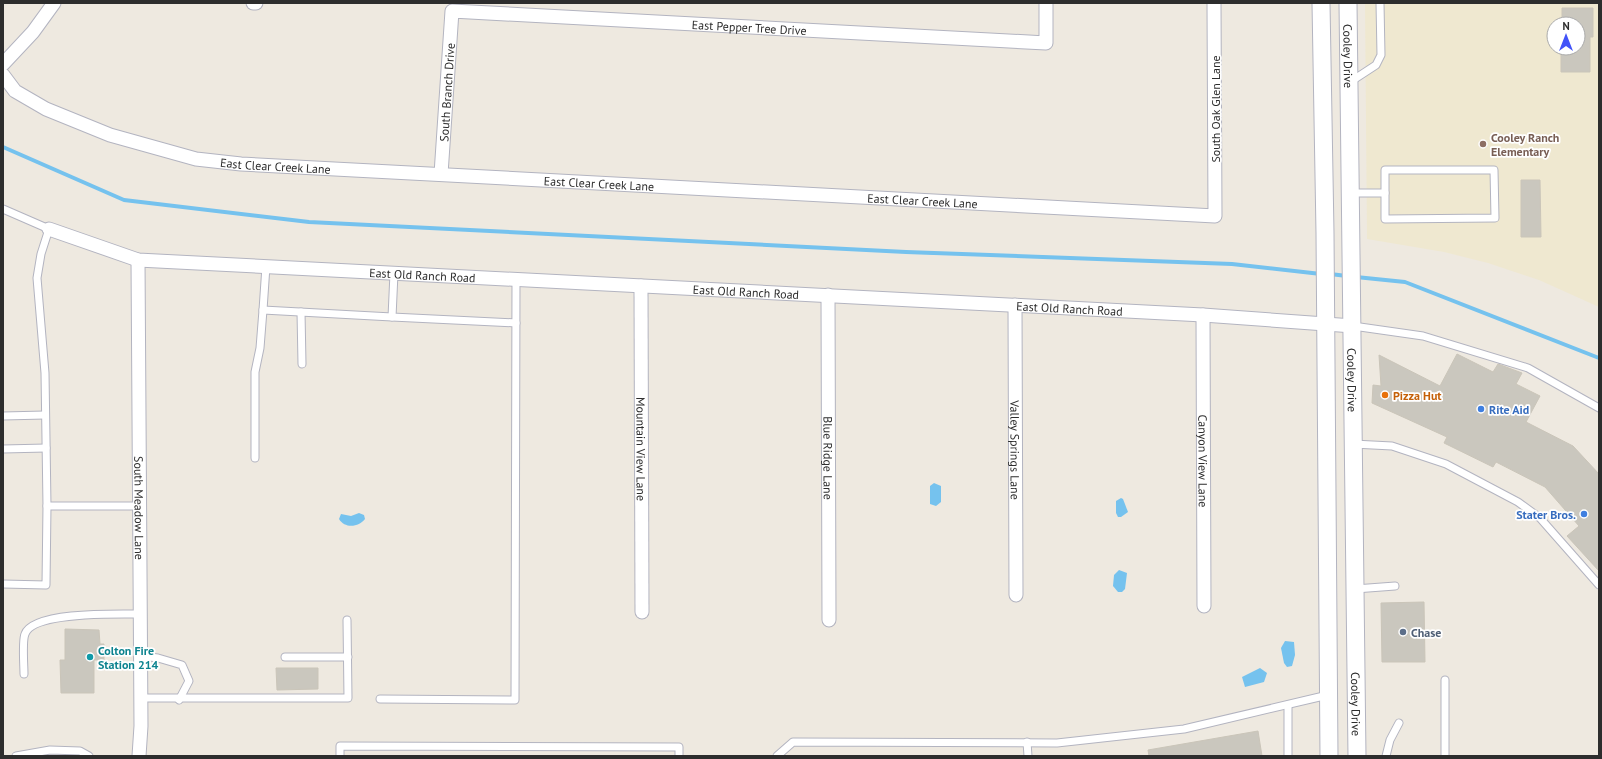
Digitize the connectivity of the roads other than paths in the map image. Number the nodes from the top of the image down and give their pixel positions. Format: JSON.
{"nodes":[{"id":1,"x":54,"y":3,"type":"edge"},
{"id":2,"x":1046,"y":3,"type":"edge"},
{"id":3,"x":1214,"y":3,"type":"edge"},
{"id":4,"x":1321,"y":3,"type":"edge"},
{"id":5,"x":1348,"y":3,"type":"edge"},
{"id":6,"x":1380,"y":3,"type":"edge"},
{"id":7,"x":452,"y":11,"type":"joint"},
{"id":8,"x":3,"y":64,"type":"edge"},
{"id":9,"x":3,"y":76,"type":"edge"},
{"id":10,"x":1349,"y":83,"type":"junction"},
{"id":11,"x":441,"y":174,"type":"junction"},
{"id":12,"x":1324,"y":193,"type":"junction"},
{"id":13,"x":1350,"y":193,"type":"junction"},
{"id":14,"x":1385,"y":193,"type":"junction"},
{"id":15,"x":3,"y":209,"type":"edge"},
{"id":16,"x":1215,"y":216,"type":"joint"},
{"id":17,"x":49,"y":229,"type":"junction"},
{"id":18,"x":138,"y":260,"type":"junction"},
{"id":19,"x":266,"y":266,"type":"junction"},
{"id":20,"x":394,"y":273,"type":"junction"},
{"id":21,"x":516,"y":279,"type":"junction"},
{"id":22,"x":641,"y":286,"type":"junction"},
{"id":23,"x":828,"y":295,"type":"junction"},
{"id":24,"x":1015,"y":305,"type":"junction"},
{"id":25,"x":263,"y":310,"type":"junction"},
{"id":26,"x":301,"y":312,"type":"junction"},
{"id":27,"x":1203,"y":316,"type":"junction"},
{"id":28,"x":392,"y":317,"type":"junction"},
{"id":29,"x":516,"y":323,"type":"junction"},
{"id":30,"x":1325,"y":324,"type":"junction"},
{"id":31,"x":1353,"y":326,"type":"junction"},
{"id":32,"x":302,"y":364,"type":"dead end"},
{"id":33,"x":1599,"y":408,"type":"edge"},
{"id":34,"x":45,"y":415,"type":"junction"},
{"id":35,"x":3,"y":416,"type":"edge"},
{"id":36,"x":1353,"y":444,"type":"junction"},
{"id":37,"x":1326,"y":445,"type":"junction"},
{"id":38,"x":46,"y":448,"type":"junction"},
{"id":39,"x":3,"y":449,"type":"edge"},
{"id":40,"x":254,"y":458,"type":"dead end"},
{"id":41,"x":47,"y":506,"type":"junction"},
{"id":42,"x":140,"y":506,"type":"junction"},
{"id":43,"x":3,"y":584,"type":"edge"},
{"id":44,"x":1599,"y":585,"type":"edge"},
{"id":45,"x":1395,"y":586,"type":"dead end"},
{"id":46,"x":1328,"y":589,"type":"junction"},
{"id":47,"x":1355,"y":589,"type":"junction"},
{"id":48,"x":1016,"y":595,"type":"dead end"},
{"id":49,"x":1204,"y":606,"type":"dead end"},
{"id":50,"x":642,"y":612,"type":"dead end"},
{"id":51,"x":140,"y":614,"type":"junction"},
{"id":52,"x":347,"y":620,"type":"dead end"},
{"id":53,"x":829,"y":620,"type":"dead end"},
{"id":54,"x":141,"y":656,"type":"junction"},
{"id":55,"x":285,"y":657,"type":"dead end"},
{"id":56,"x":348,"y":657,"type":"junction"},
{"id":57,"x":24,"y":674,"type":"dead end"},
{"id":58,"x":1445,"y":680,"type":"dead end"},
{"id":59,"x":1328,"y":695,"type":"junction"},
{"id":60,"x":141,"y":698,"type":"junction"},
{"id":61,"x":380,"y":699,"type":"dead end"},
{"id":62,"x":178,"y":700,"type":"junction"},
{"id":63,"x":1288,"y":705,"type":"junction"},
{"id":64,"x":1399,"y":723,"type":"dead end"},
{"id":65,"x":1027,"y":742,"type":"junction"},
{"id":66,"x":16,"y":756,"type":"edge"},
{"id":67,"x":89,"y":756,"type":"edge"},
{"id":68,"x":139,"y":756,"type":"edge"},
{"id":69,"x":340,"y":756,"type":"edge"},
{"id":70,"x":679,"y":756,"type":"edge"},
{"id":71,"x":777,"y":756,"type":"edge"},
{"id":72,"x":1028,"y":756,"type":"edge"},
{"id":73,"x":1288,"y":756,"type":"edge"},
{"id":74,"x":1329,"y":756,"type":"edge"},
{"id":75,"x":1357,"y":756,"type":"edge"},
{"id":76,"x":1386,"y":756,"type":"edge"},
{"id":77,"x":1445,"y":756,"type":"edge"}],
"edges":[{"from":1,"to":8,"type":"street"},
{"from":2,"to":7,"type":"street","name":"East Pepper Tree Drive"},
{"from":3,"to":16,"type":"street","name":"South Oak Glen Lane"},
{"from":4,"to":12,"type":"street"},
{"from":5,"to":10,"type":"street","name":"Cooley Drive"},
{"from":6,"to":10,"type":"lane"},
{"from":7,"to":11,"type":"street","name":"South Branch Drive"},
{"from":9,"to":11,"type":"street","name":"East Clear Creek Lane"},
{"from":10,"to":13,"type":"street","name":"Cooley Drive"},
{"from":11,"to":16,"type":"street","name":"East Clear Creek Lane"},
{"from":12,"to":13,"type":"street"},
{"from":12,"to":30,"type":"street"},
{"from":13,"to":14,"type":"lane"},
{"from":13,"to":31,"type":"street","name":"Cooley Drive"},
{"from":14,"to":14,"type":"lane"},
{"from":15,"to":17,"type":"lane"},
{"from":17,"to":18,"type":"street","name":"East Old Ranch Road"},
{"from":17,"to":34,"type":"lane"},
{"from":18,"to":19,"type":"street","name":"East Old Ranch Road"},
{"from":18,"to":42,"type":"street","name":"South Meadow Lane"},
{"from":19,"to":20,"type":"street","name":"East Old Ranch Road"},
{"from":19,"to":25,"type":"lane"},
{"from":20,"to":21,"type":"street","name":"East Old Ranch Road"},
{"from":20,"to":28,"type":"lane"},
{"from":21,"to":22,"type":"street","name":"East Old Ranch Road"},
{"from":21,"to":29,"type":"lane"},
{"from":22,"to":23,"type":"street","name":"East Old Ranch Road"},
{"from":22,"to":50,"type":"street","name":"Mountain View Lane"},
{"from":23,"to":24,"type":"street","name":"East Old Ranch Road"},
{"from":23,"to":53,"type":"street","name":"Blue Ridge Lane"},
{"from":24,"to":27,"type":"street","name":"East Old Ranch Road"},
{"from":24,"to":48,"type":"street","name":"Valley Springs Lane"},
{"from":25,"to":26,"type":"lane"},
{"from":25,"to":40,"type":"lane"},
{"from":26,"to":28,"type":"lane"},
{"from":26,"to":32,"type":"lane"},
{"from":27,"to":30,"type":"street","name":"East Old Ranch Road"},
{"from":27,"to":49,"type":"street","name":"Canyon View Lane"},
{"from":28,"to":29,"type":"lane"},
{"from":29,"to":61,"type":"lane"},
{"from":30,"to":31,"type":"street","name":"East Old Ranch Road"},
{"from":30,"to":37,"type":"street"},
{"from":31,"to":33,"type":"lane"},
{"from":31,"to":36,"type":"street","name":"Cooley Drive"},
{"from":34,"to":35,"type":"lane"},
{"from":34,"to":38,"type":"lane"},
{"from":36,"to":37,"type":"street"},
{"from":36,"to":44,"type":"lane"},
{"from":36,"to":47,"type":"street","name":"Cooley Drive"},
{"from":37,"to":46,"type":"street"},
{"from":38,"to":39,"type":"lane"},
{"from":38,"to":41,"type":"lane"},
{"from":41,"to":42,"type":"lane"},
{"from":41,"to":43,"type":"lane"},
{"from":42,"to":51,"type":"street","name":"South Meadow Lane"},
{"from":45,"to":47,"type":"lane"},
{"from":46,"to":47,"type":"street"},
{"from":46,"to":59,"type":"street"},
{"from":47,"to":75,"type":"street","name":"Cooley Drive"},
{"from":51,"to":54,"type":"street","name":"South Meadow Lane"},
{"from":51,"to":57,"type":"lane"},
{"from":52,"to":56,"type":"lane"},
{"from":54,"to":60,"type":"street","name":"South Meadow Lane"},
{"from":54,"to":62,"type":"lane"},
{"from":55,"to":56,"type":"lane"},
{"from":56,"to":62,"type":"lane"},
{"from":58,"to":77,"type":"lane"},
{"from":59,"to":63,"type":"lane"},
{"from":59,"to":74,"type":"street"},
{"from":60,"to":62,"type":"lane"},
{"from":60,"to":68,"type":"street","name":"South Meadow Lane"},
{"from":63,"to":65,"type":"lane"},
{"from":63,"to":73,"type":"lane"},
{"from":64,"to":76,"type":"lane"},
{"from":65,"to":71,"type":"lane"},
{"from":65,"to":72,"type":"lane"},
{"from":66,"to":67,"type":"lane"},
{"from":69,"to":70,"type":"lane"}]}
